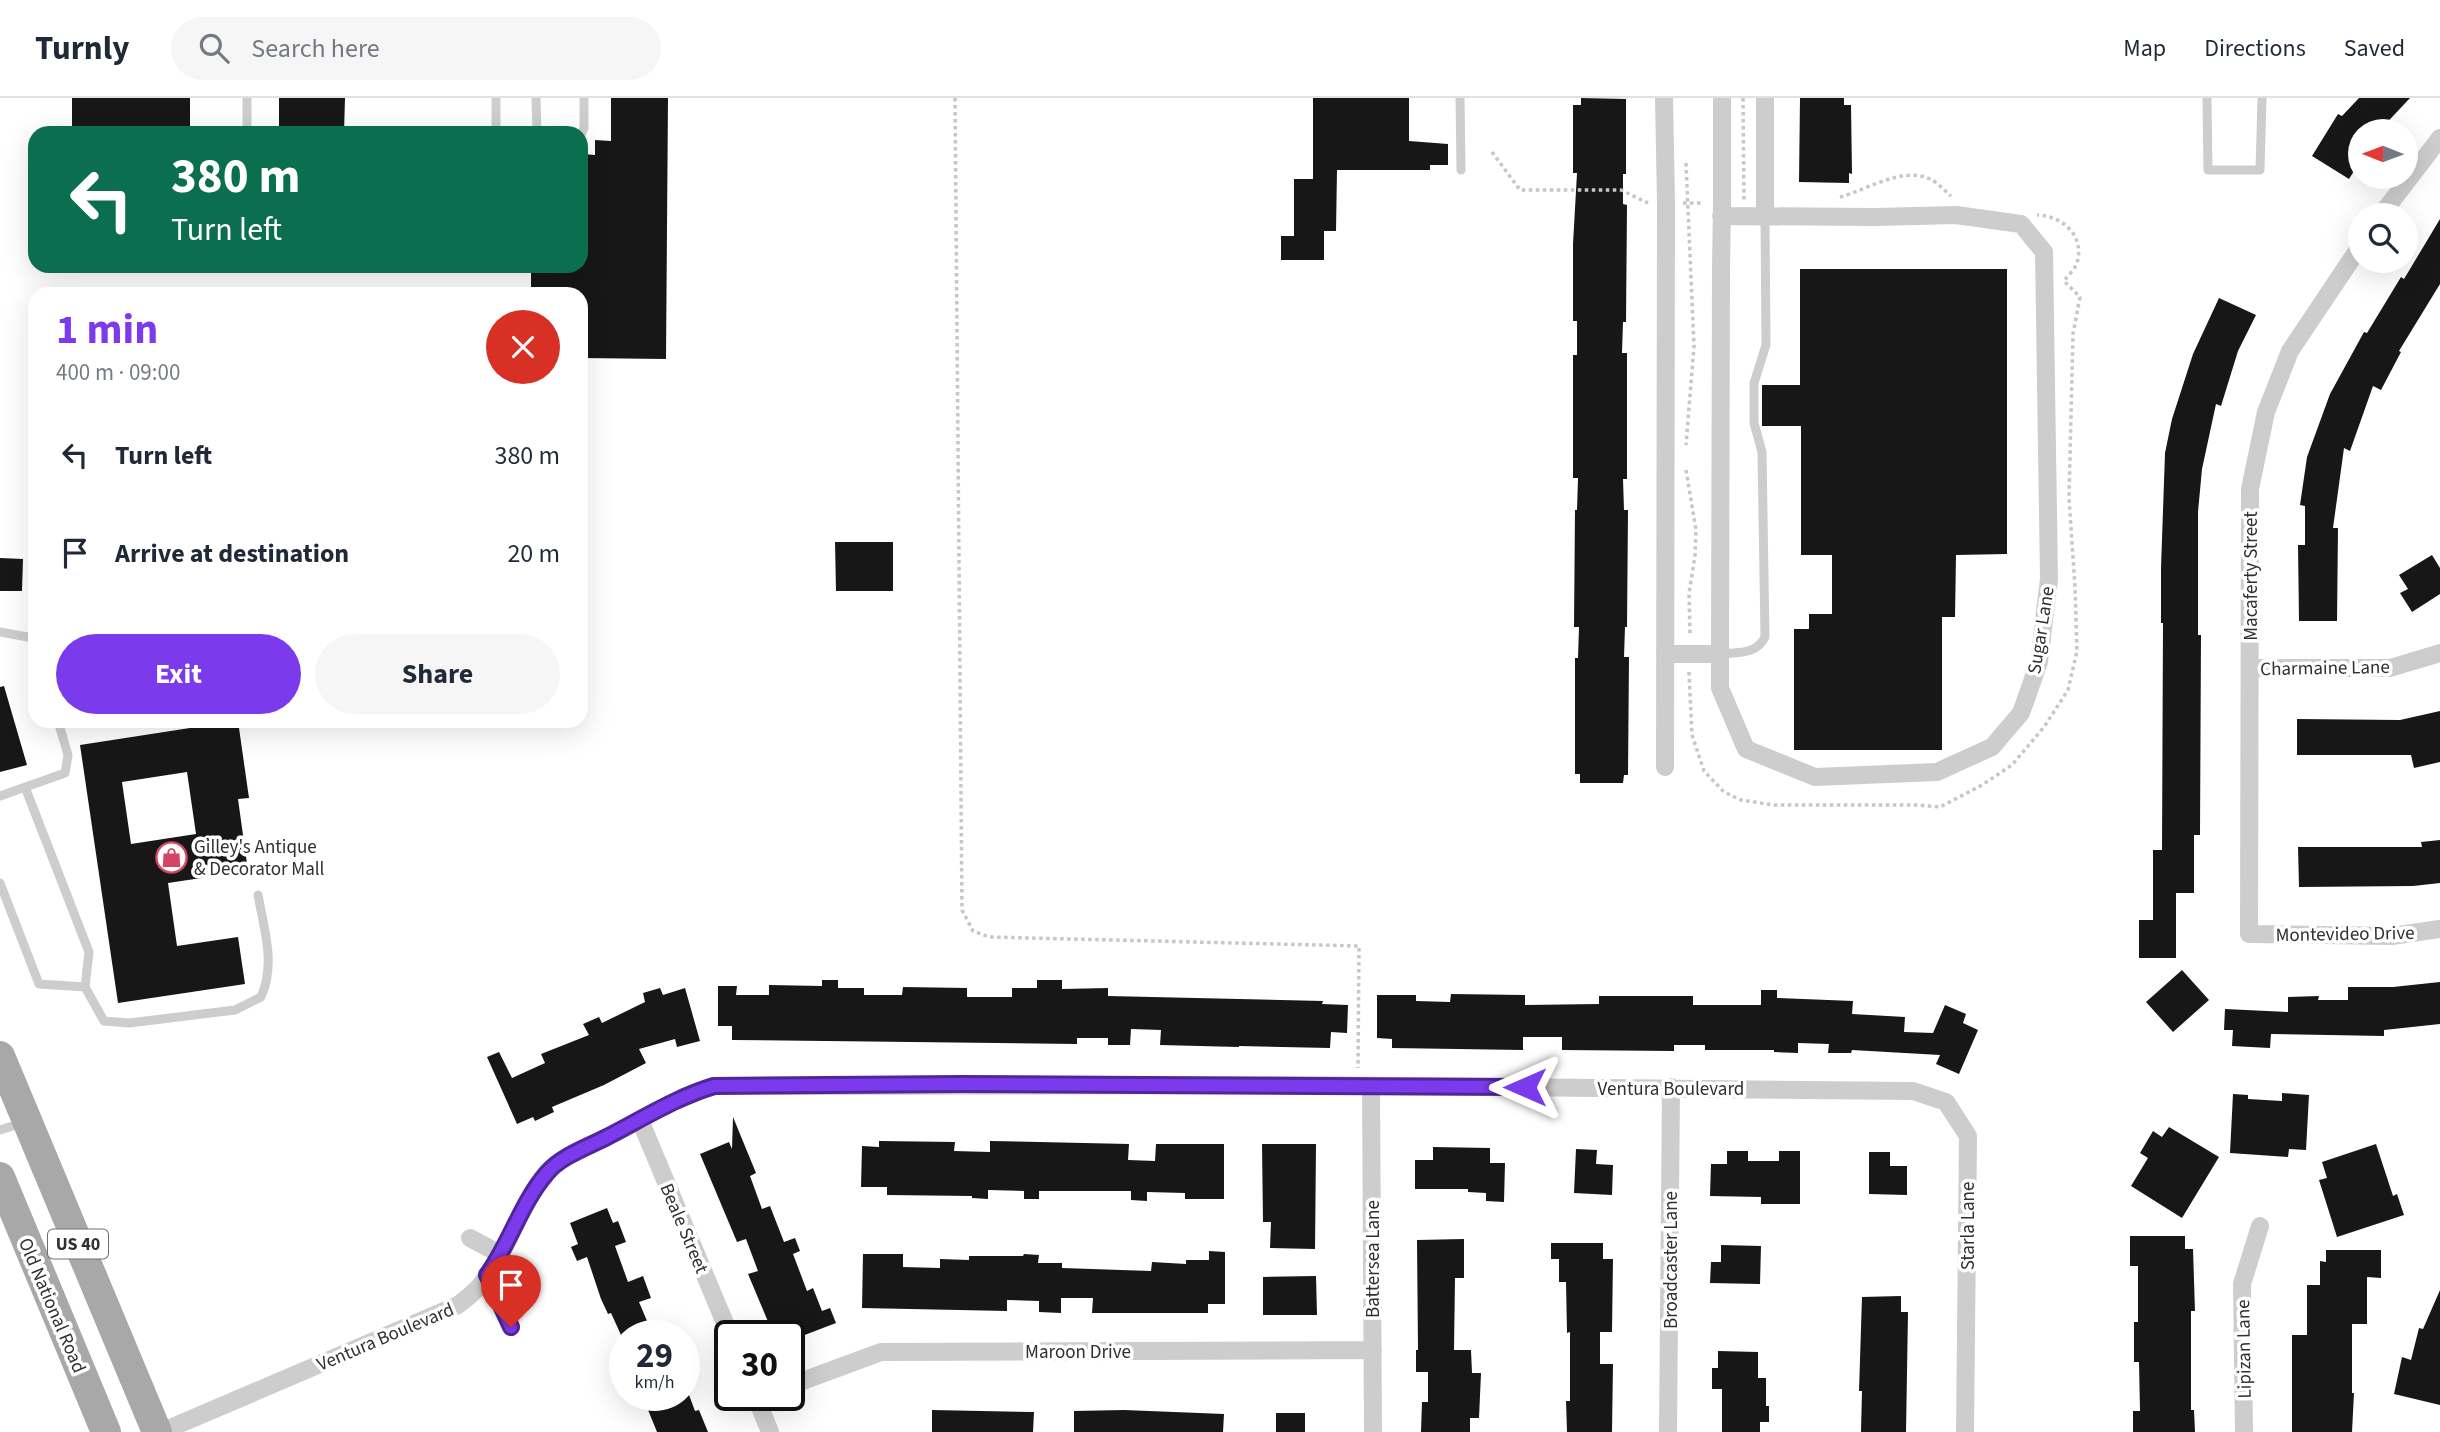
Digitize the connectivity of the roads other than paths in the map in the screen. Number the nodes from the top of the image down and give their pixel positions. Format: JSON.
{"nodes":[{"id":1,"x":247,"y":98,"type":"edge"},
{"id":2,"x":496,"y":98,"type":"edge"},
{"id":3,"x":536,"y":98,"type":"edge"},
{"id":4,"x":584,"y":98,"type":"edge"},
{"id":5,"x":1460,"y":98,"type":"edge"},
{"id":6,"x":1664,"y":98,"type":"edge"},
{"id":7,"x":1722,"y":98,"type":"edge"},
{"id":8,"x":1765,"y":98,"type":"edge"},
{"id":9,"x":2207,"y":98,"type":"edge"},
{"id":10,"x":2262,"y":98,"type":"edge"},
{"id":11,"x":247,"y":126,"type":"edge"},
{"id":12,"x":496,"y":126,"type":"edge"},
{"id":13,"x":537,"y":126,"type":"edge"},
{"id":14,"x":584,"y":126,"type":"edge"},
{"id":15,"x":2440,"y":138,"type":"edge"},
{"id":16,"x":1461,"y":170,"type":"dead end"},
{"id":17,"x":2390,"y":203,"type":"edge"},
{"id":18,"x":1722,"y":209,"type":"junction"},
{"id":19,"x":1765,"y":210,"type":"junction"},
{"id":20,"x":2348,"y":264,"type":"edge"},
{"id":21,"x":0,"y":632,"type":"edge"},
{"id":22,"x":28,"y":637,"type":"edge"},
{"id":23,"x":2440,"y":653,"type":"edge"},
{"id":24,"x":1665,"y":654,"type":"junction"},
{"id":25,"x":1720,"y":654,"type":"junction"},
{"id":26,"x":2251,"y":668,"type":"junction"},
{"id":27,"x":60,"y":728,"type":"edge"},
{"id":28,"x":1665,"y":767,"type":"dead end"},
{"id":29,"x":25,"y":787,"type":"junction"},
{"id":30,"x":0,"y":796,"type":"edge"},
{"id":31,"x":0,"y":883,"type":"edge"},
{"id":32,"x":258,"y":895,"type":"dead end"},
{"id":33,"x":2440,"y":929,"type":"edge"},
{"id":34,"x":2249,"y":934,"type":"joint"},
{"id":35,"x":85,"y":987,"type":"junction"},
{"id":36,"x":0,"y":1056,"type":"edge"},
{"id":37,"x":1365,"y":1086,"type":"junction"},
{"id":38,"x":1671,"y":1087,"type":"junction"},
{"id":39,"x":1872,"y":1089,"type":"joint"},
{"id":40,"x":640,"y":1120,"type":"junction"},
{"id":41,"x":14,"y":1126,"type":"edge"},
{"id":42,"x":0,"y":1177,"type":"edge"},
{"id":43,"x":2260,"y":1226,"type":"dead end"},
{"id":44,"x":470,"y":1238,"type":"dead end"},
{"id":45,"x":500,"y":1254,"type":"junction"},
{"id":46,"x":487,"y":1275,"type":"junction"},
{"id":47,"x":724,"y":1320,"type":"edge"},
{"id":48,"x":511,"y":1327,"type":"dead end"},
{"id":49,"x":1373,"y":1350,"type":"junction"},
{"id":50,"x":805,"y":1380,"type":"edge"},
{"id":51,"x":764,"y":1411,"type":"edge"},
{"id":52,"x":106,"y":1432,"type":"edge"},
{"id":53,"x":159,"y":1432,"type":"edge"},
{"id":54,"x":770,"y":1432,"type":"edge"},
{"id":55,"x":1373,"y":1432,"type":"edge"},
{"id":56,"x":1668,"y":1432,"type":"edge"},
{"id":57,"x":1965,"y":1432,"type":"edge"},
{"id":58,"x":2244,"y":1432,"type":"edge"}],
"edges":[{"from":1,"to":11,"type":"lane"},
{"from":2,"to":12,"type":"lane"},
{"from":3,"to":13,"type":"lane"},
{"from":4,"to":14,"type":"lane"},
{"from":5,"to":16,"type":"lane"},
{"from":6,"to":24,"type":"street"},
{"from":7,"to":18,"type":"street","name":"Sugar Lane"},
{"from":8,"to":19,"type":"street"},
{"from":9,"to":10,"type":"lane"},
{"from":15,"to":17,"type":"street"},
{"from":18,"to":19,"type":"street","name":"Sugar Lane"},
{"from":18,"to":25,"type":"street","name":"Sugar Lane"},
{"from":19,"to":25,"type":"lane"},
{"from":19,"to":25,"type":"street","name":"Sugar Lane"},
{"from":20,"to":26,"type":"street","name":"Macaferty Street"},
{"from":21,"to":22,"type":"lane"},
{"from":23,"to":26,"type":"street","name":"Charmaine Lane"},
{"from":24,"to":25,"type":"street"},
{"from":24,"to":28,"type":"street"},
{"from":26,"to":34,"type":"street","name":"Macaferty Street"},
{"from":27,"to":29,"type":"lane"},
{"from":29,"to":30,"type":"lane"},
{"from":29,"to":35,"type":"lane"},
{"from":31,"to":35,"type":"lane"},
{"from":32,"to":35,"type":"lane"},
{"from":33,"to":34,"type":"street","name":"Montevideo Drive"},
{"from":36,"to":41,"type":"main road","number":"US 40"},
{"from":37,"to":38,"type":"street","name":"Ventura Boulevard"},
{"from":37,"to":40,"type":"street","name":"Ventura Boulevard"},
{"from":37,"to":49,"type":"street","name":"Battersea Lane"},
{"from":38,"to":39,"type":"street","name":"Ventura Boulevard"},
{"from":38,"to":56,"type":"street","name":"Broadcaster Lane"},
{"from":39,"to":57,"type":"street","name":"Starla Lane"},
{"from":40,"to":45,"type":"street","name":"Ventura Boulevard"},
{"from":40,"to":47,"type":"street","name":"Beale Street"},
{"from":41,"to":53,"type":"main road","number":"US 40"},
{"from":42,"to":52,"type":"main road","name":"Old National Road","number":"US 40"},
{"from":43,"to":58,"type":"street","name":"Lipizan Lane"},
{"from":44,"to":45,"type":"street"},
{"from":45,"to":46,"type":"street","name":"Ventura Boulevard"},
{"from":46,"to":48,"type":"street"},
{"from":46,"to":53,"type":"street","name":"Ventura Boulevard"},
{"from":49,"to":50,"type":"street","name":"Maroon Drive"},
{"from":49,"to":55,"type":"street","name":"Battersea Lane"},
{"from":51,"to":54,"type":"street"}]}
